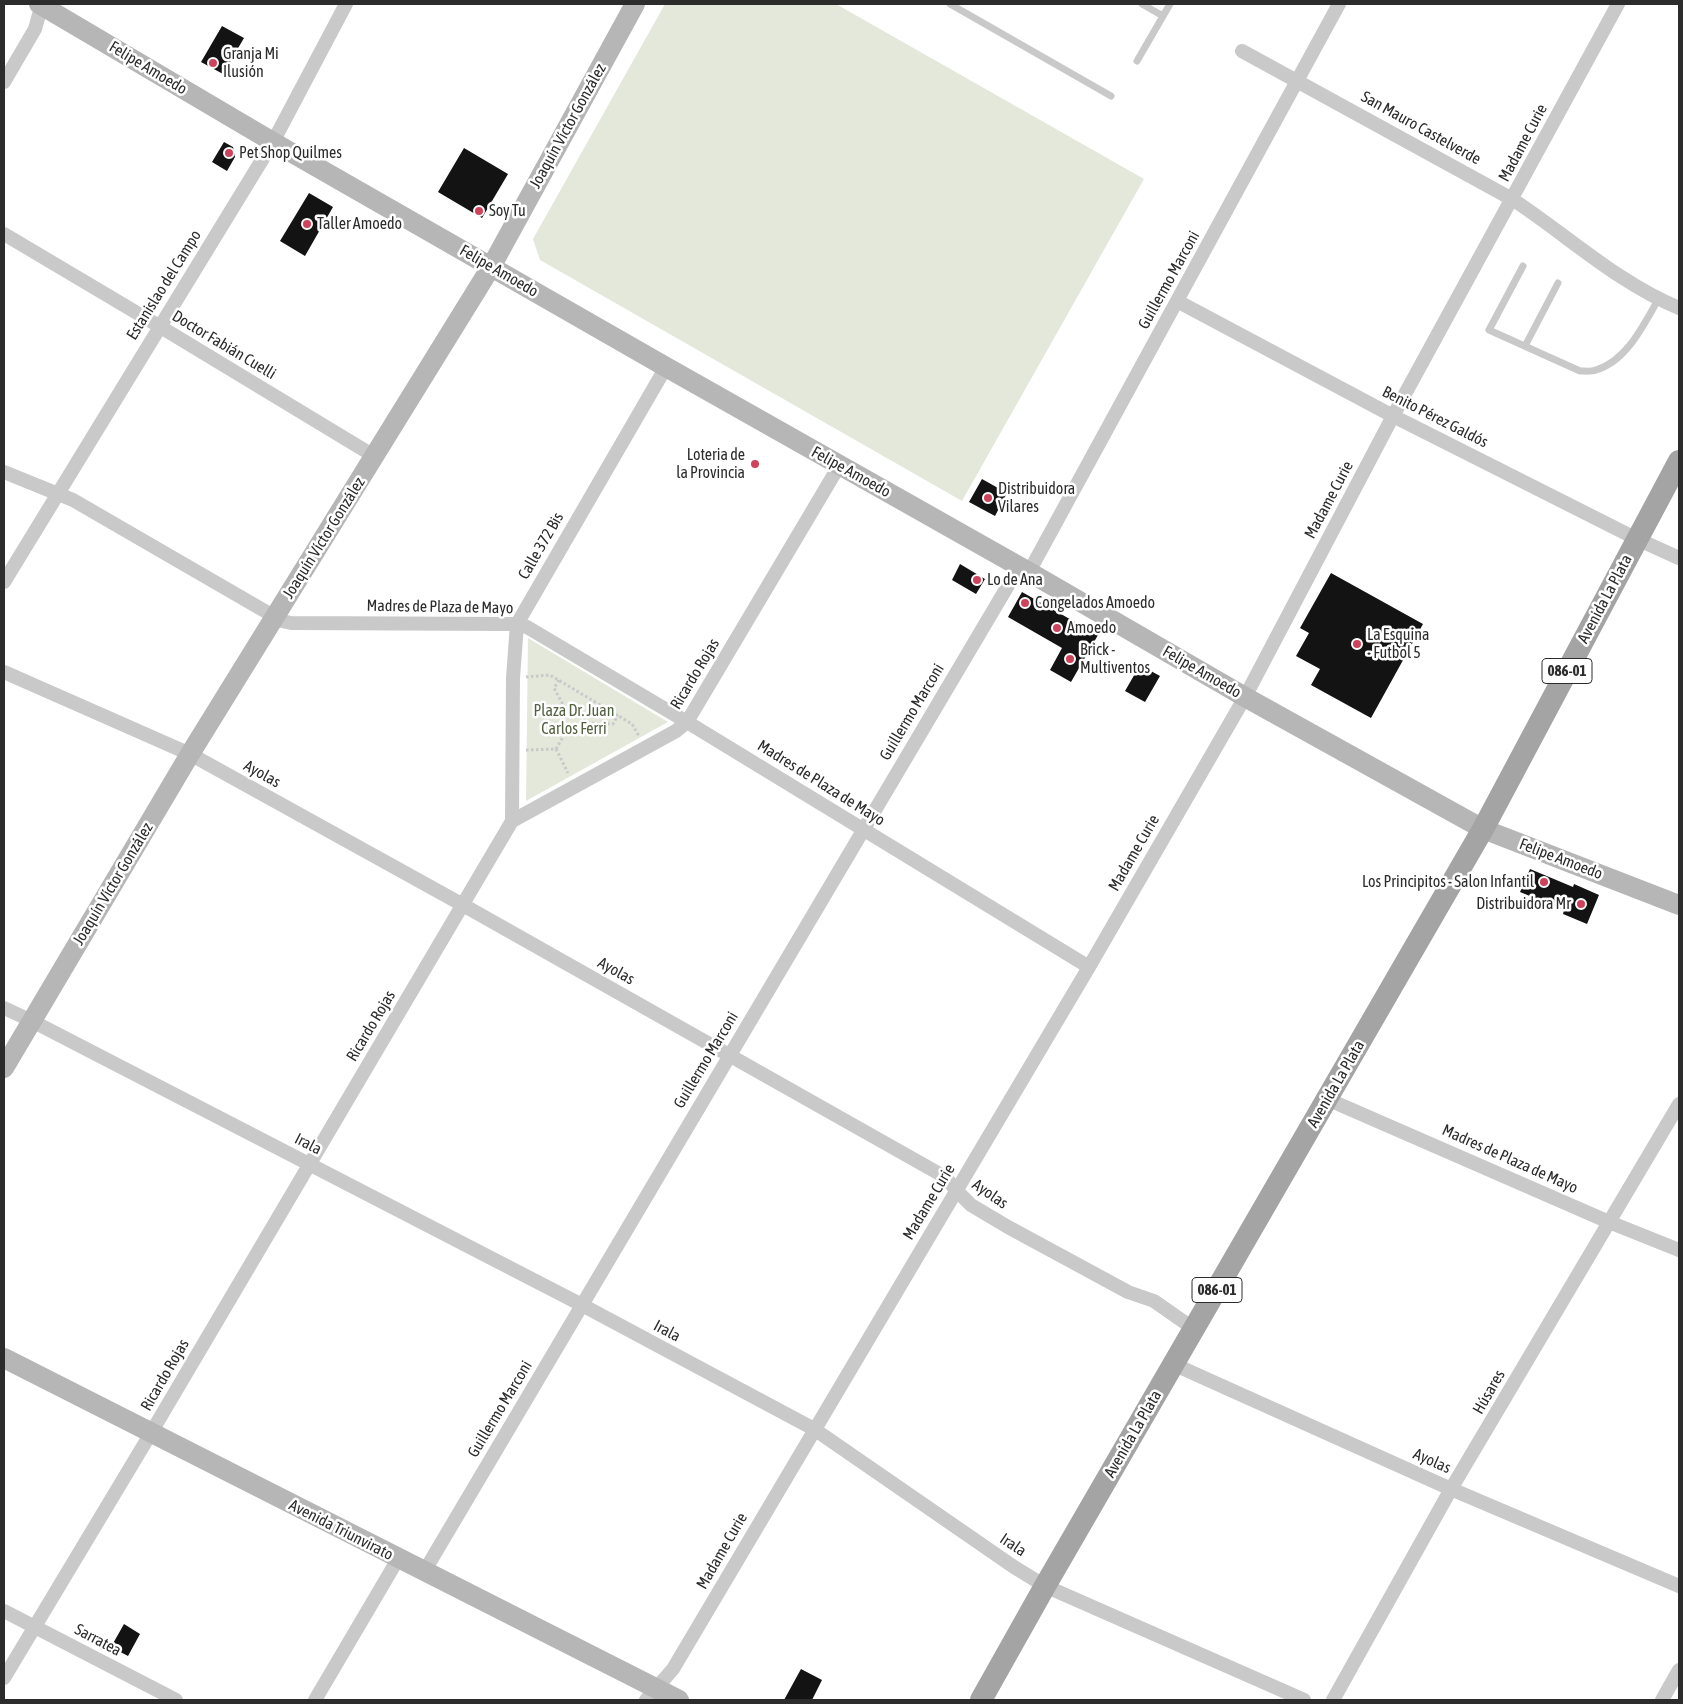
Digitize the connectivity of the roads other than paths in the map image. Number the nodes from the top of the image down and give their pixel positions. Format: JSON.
{"nodes":[{"id":1,"x":41,"y":4,"type":"edge"},
{"id":2,"x":346,"y":4,"type":"edge"},
{"id":3,"x":950,"y":4,"type":"edge"},
{"id":4,"x":1142,"y":4,"type":"edge"},
{"id":5,"x":1170,"y":4,"type":"edge"},
{"id":6,"x":1339,"y":4,"type":"edge"},
{"id":7,"x":1618,"y":4,"type":"edge"},
{"id":8,"x":632,"y":5,"type":"edge"},
{"id":9,"x":1163,"y":16,"type":"junction"},
{"id":10,"x":1242,"y":50,"type":"dead end"},
{"id":11,"x":1137,"y":61,"type":"dead end"},
{"id":12,"x":1297,"y":80,"type":"junction"},
{"id":13,"x":4,"y":82,"type":"edge"},
{"id":14,"x":1111,"y":96,"type":"dead end"},
{"id":15,"x":273,"y":142,"type":"junction"},
{"id":16,"x":1512,"y":199,"type":"junction"},
{"id":17,"x":4,"y":234,"type":"edge"},
{"id":18,"x":1523,"y":266,"type":"dead end"},
{"id":19,"x":491,"y":267,"type":"junction"},
{"id":20,"x":1558,"y":283,"type":"dead end"},
{"id":21,"x":1659,"y":298,"type":"junction"},
{"id":22,"x":1177,"y":301,"type":"junction"},
{"id":23,"x":1679,"y":308,"type":"edge"},
{"id":24,"x":159,"y":326,"type":"junction"},
{"id":25,"x":1525,"y":346,"type":"junction"},
{"id":26,"x":666,"y":367,"type":"junction"},
{"id":27,"x":1393,"y":416,"type":"junction"},
{"id":28,"x":374,"y":456,"type":"junction"},
{"id":29,"x":1679,"y":461,"type":"edge"},
{"id":30,"x":840,"y":466,"type":"junction"},
{"id":31,"x":4,"y":472,"type":"edge"},
{"id":32,"x":58,"y":493,"type":"junction"},
{"id":33,"x":1637,"y":539,"type":"junction"},
{"id":34,"x":1679,"y":558,"type":"edge"},
{"id":35,"x":1024,"y":569,"type":"junction"},
{"id":36,"x":4,"y":582,"type":"edge"},
{"id":37,"x":275,"y":618,"type":"junction"},
{"id":38,"x":517,"y":624,"type":"junction"},
{"id":39,"x":4,"y":672,"type":"edge"},
{"id":40,"x":1245,"y":697,"type":"junction"},
{"id":41,"x":687,"y":722,"type":"junction"},
{"id":42,"x":190,"y":754,"type":"junction"},
{"id":43,"x":512,"y":821,"type":"junction"},
{"id":44,"x":862,"y":829,"type":"junction"},
{"id":45,"x":1484,"y":829,"type":"junction"},
{"id":46,"x":463,"y":905,"type":"junction"},
{"id":47,"x":1679,"y":905,"type":"edge"},
{"id":48,"x":1089,"y":967,"type":"junction"},
{"id":49,"x":4,"y":1008,"type":"edge"},
{"id":50,"x":32,"y":1021,"type":"junction"},
{"id":51,"x":729,"y":1055,"type":"junction"},
{"id":52,"x":4,"y":1068,"type":"edge"},
{"id":53,"x":1328,"y":1099,"type":"junction"},
{"id":54,"x":1679,"y":1104,"type":"edge"},
{"id":55,"x":309,"y":1165,"type":"junction"},
{"id":56,"x":956,"y":1191,"type":"junction"},
{"id":57,"x":1609,"y":1222,"type":"junction"},
{"id":58,"x":1679,"y":1250,"type":"edge"},
{"id":59,"x":582,"y":1305,"type":"junction"},
{"id":60,"x":1194,"y":1329,"type":"junction"},
{"id":61,"x":4,"y":1358,"type":"edge"},
{"id":62,"x":1173,"y":1364,"type":"junction"},
{"id":63,"x":814,"y":1429,"type":"junction"},
{"id":64,"x":151,"y":1433,"type":"junction"},
{"id":65,"x":1452,"y":1489,"type":"junction"},
{"id":66,"x":398,"y":1559,"type":"junction"},
{"id":67,"x":424,"y":1572,"type":"junction"},
{"id":68,"x":1045,"y":1586,"type":"junction"},
{"id":69,"x":1679,"y":1586,"type":"edge"},
{"id":70,"x":4,"y":1611,"type":"edge"},
{"id":71,"x":35,"y":1627,"type":"junction"},
{"id":72,"x":1679,"y":1670,"type":"edge"},
{"id":73,"x":4,"y":1678,"type":"edge"},
{"id":74,"x":651,"y":1694,"type":"edge"},
{"id":75,"x":176,"y":1700,"type":"edge"},
{"id":76,"x":315,"y":1700,"type":"edge"},
{"id":77,"x":679,"y":1700,"type":"edge"},
{"id":78,"x":981,"y":1700,"type":"edge"},
{"id":79,"x":1304,"y":1700,"type":"edge"},
{"id":80,"x":1333,"y":1700,"type":"edge"},
{"id":81,"x":1662,"y":1700,"type":"edge"}],
"edges":[{"from":1,"to":13,"type":"street"},
{"from":1,"to":15,"type":"street","name":"Felipe Amoedo"},
{"from":2,"to":15,"type":"street","name":"Estanislao del Campo"},
{"from":3,"to":14,"type":"lane"},
{"from":4,"to":9,"type":"lane"},
{"from":5,"to":9,"type":"lane"},
{"from":6,"to":12,"type":"street","name":"Guillermo Marconi"},
{"from":7,"to":16,"type":"street","name":"Madame Curie"},
{"from":8,"to":19,"type":"street","name":"Joaquín Víctor González"},
{"from":9,"to":11,"type":"lane"},
{"from":10,"to":12,"type":"street","name":"San Mauro Castelverde"},
{"from":12,"to":16,"type":"street","name":"San Mauro Castelverde"},
{"from":12,"to":22,"type":"street","name":"Guillermo Marconi"},
{"from":15,"to":19,"type":"street","name":"Felipe Amoedo"},
{"from":15,"to":24,"type":"street","name":"Estanislao del Campo"},
{"from":16,"to":21,"type":"street","name":"San Mauro Castelverde"},
{"from":16,"to":27,"type":"street","name":"Madame Curie"},
{"from":17,"to":24,"type":"street","name":"Doctor Fabián Cuelli"},
{"from":18,"to":25,"type":"lane"},
{"from":19,"to":26,"type":"street","name":"Felipe Amoedo"},
{"from":19,"to":28,"type":"street","name":"Joaquín Víctor González"},
{"from":20,"to":25,"type":"lane"},
{"from":21,"to":23,"type":"street","name":"San Mauro Castelverde"},
{"from":21,"to":25,"type":"lane"},
{"from":22,"to":27,"type":"street","name":"Benito Pérez Galdós"},
{"from":22,"to":35,"type":"street","name":"Guillermo Marconi"},
{"from":24,"to":28,"type":"street","name":"Doctor Fabián Cuelli"},
{"from":24,"to":32,"type":"street","name":"Estanislao del Campo"},
{"from":26,"to":30,"type":"street","name":"Felipe Amoedo"},
{"from":26,"to":38,"type":"street","name":"Calle 372 Bis"},
{"from":27,"to":33,"type":"street","name":"Benito Pérez Galdós"},
{"from":27,"to":40,"type":"street","name":"Madame Curie"},
{"from":28,"to":37,"type":"street","name":"Joaquín Víctor González"},
{"from":29,"to":33,"type":"main road","name":"Avenida La Plata","number":"086-01"},
{"from":30,"to":35,"type":"street","name":"Felipe Amoedo"},
{"from":30,"to":41,"type":"street","name":"Ricardo Rojas"},
{"from":31,"to":32,"type":"street","name":"Madres de Plaza de Mayo"},
{"from":32,"to":36,"type":"street","name":"Estanislao del Campo"},
{"from":32,"to":37,"type":"street","name":"Madres de Plaza de Mayo"},
{"from":33,"to":34,"type":"street","name":"Benito Pérez Galdós"},
{"from":33,"to":45,"type":"main road","name":"Avenida La Plata","number":"086-01"},
{"from":35,"to":40,"type":"street","name":"Felipe Amoedo"},
{"from":35,"to":44,"type":"street","name":"Guillermo Marconi"},
{"from":37,"to":38,"type":"street","name":"Madres de Plaza de Mayo"},
{"from":37,"to":42,"type":"street","name":"Joaquín Víctor González"},
{"from":38,"to":41,"type":"street","name":"Madres de Plaza de Mayo"},
{"from":38,"to":43,"type":"street","name":"Calle 372 Bis"},
{"from":39,"to":42,"type":"street","name":"Ayolas"},
{"from":40,"to":45,"type":"street","name":"Felipe Amoedo"},
{"from":40,"to":48,"type":"street","name":"Madame Curie"},
{"from":41,"to":43,"type":"street","name":"Ricardo Rojas"},
{"from":41,"to":44,"type":"street","name":"Madres de Plaza de Mayo"},
{"from":42,"to":46,"type":"street","name":"Ayolas"},
{"from":42,"to":50,"type":"street","name":"Joaquín Víctor González"},
{"from":43,"to":46,"type":"street","name":"Ricardo Rojas"},
{"from":44,"to":48,"type":"street","name":"Madres de Plaza de Mayo"},
{"from":44,"to":51,"type":"street","name":"Guillermo Marconi"},
{"from":45,"to":47,"type":"street","name":"Felipe Amoedo"},
{"from":45,"to":53,"type":"main road","name":"Avenida La Plata","number":"086-01"},
{"from":46,"to":51,"type":"street","name":"Ayolas"},
{"from":46,"to":55,"type":"street","name":"Ricardo Rojas"},
{"from":48,"to":56,"type":"street","name":"Madame Curie"},
{"from":49,"to":50,"type":"street","name":"Irala"},
{"from":50,"to":52,"type":"street","name":"Joaquín Víctor González"},
{"from":50,"to":55,"type":"street","name":"Irala"},
{"from":51,"to":56,"type":"street","name":"Ayolas"},
{"from":51,"to":59,"type":"street","name":"Guillermo Marconi"},
{"from":53,"to":57,"type":"street","name":"Madres de Plaza de Mayo"},
{"from":53,"to":60,"type":"main road","name":"Avenida La Plata","number":"086-01"},
{"from":54,"to":57,"type":"street","name":"Húsares"},
{"from":55,"to":59,"type":"street","name":"Irala"},
{"from":55,"to":64,"type":"street","name":"Ricardo Rojas"},
{"from":56,"to":60,"type":"street","name":"Ayolas"},
{"from":56,"to":63,"type":"street","name":"Madame Curie"},
{"from":57,"to":58,"type":"street","name":"Madres de Plaza de Mayo"},
{"from":57,"to":65,"type":"street","name":"Húsares"},
{"from":59,"to":63,"type":"street","name":"Irala"},
{"from":59,"to":67,"type":"street","name":"Guillermo Marconi"},
{"from":60,"to":62,"type":"main road","name":"Avenida La Plata","number":"086-01"},
{"from":61,"to":64,"type":"street","name":"Avenida Triunvirato"},
{"from":62,"to":65,"type":"street","name":"Ayolas"},
{"from":62,"to":68,"type":"main road","name":"Avenida La Plata","number":"086-01"},
{"from":63,"to":68,"type":"street","name":"Irala"},
{"from":63,"to":74,"type":"street","name":"Madame Curie"},
{"from":64,"to":66,"type":"street","name":"Avenida Triunvirato"},
{"from":64,"to":71,"type":"street","name":"Ricardo Rojas"},
{"from":65,"to":69,"type":"street","name":"Ayolas"},
{"from":65,"to":80,"type":"street","name":"Húsares"},
{"from":66,"to":67,"type":"street","name":"Avenida Triunvirato"},
{"from":66,"to":76,"type":"street"},
{"from":67,"to":74,"type":"street","name":"Avenida Triunvirato"},
{"from":68,"to":78,"type":"main road","name":"Avenida La Plata","number":"086-01"},
{"from":68,"to":79,"type":"street","name":"Irala"},
{"from":70,"to":71,"type":"street","name":"Sarratea"},
{"from":71,"to":73,"type":"street","name":"Ricardo Rojas"},
{"from":71,"to":75,"type":"street","name":"Sarratea"},
{"from":72,"to":81,"type":"street"},
{"from":74,"to":77,"type":"street","name":"Avenida Triunvirato"}]}
